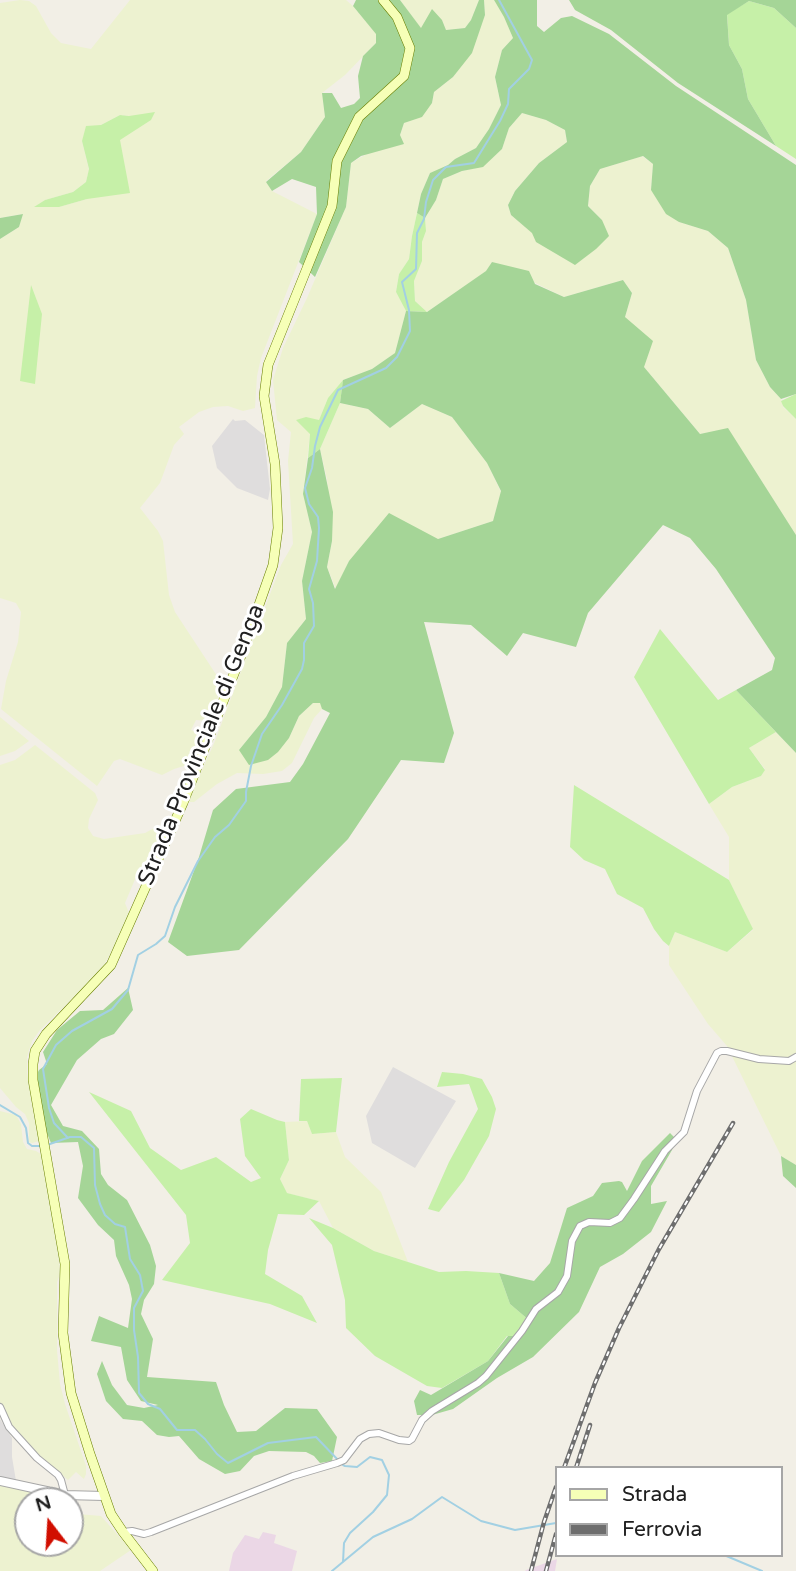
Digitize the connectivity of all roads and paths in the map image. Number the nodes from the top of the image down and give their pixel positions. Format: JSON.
{"nodes":[{"id":1,"x":383,"y":0,"type":"edge"},
{"id":2,"x":796,"y":1057,"type":"edge"},
{"id":3,"x":0,"y":1407,"type":"edge"},
{"id":4,"x":0,"y":1481,"type":"edge"},
{"id":5,"x":30,"y":1487,"type":"edge"},
{"id":6,"x":63,"y":1487,"type":"edge"},
{"id":7,"x":84,"y":1495,"type":"edge"},
{"id":8,"x":104,"y":1496,"type":"junction"},
{"id":9,"x":123,"y":1532,"type":"junction"},
{"id":10,"x":149,"y":1569,"type":"edge"}],
"edges":[{"from":1,"to":8,"type":"main road","name":"Strada Provinciale di Genga"},
{"from":2,"to":9,"type":"street"},
{"from":3,"to":6,"type":"street"},
{"from":4,"to":5,"type":"street"},
{"from":7,"to":8,"type":"street"},
{"from":8,"to":9,"type":"main road","name":"Strada Provinciale di Genga"},
{"from":9,"to":10,"type":"main road","name":"Strada Provinciale di Genga"}]}
